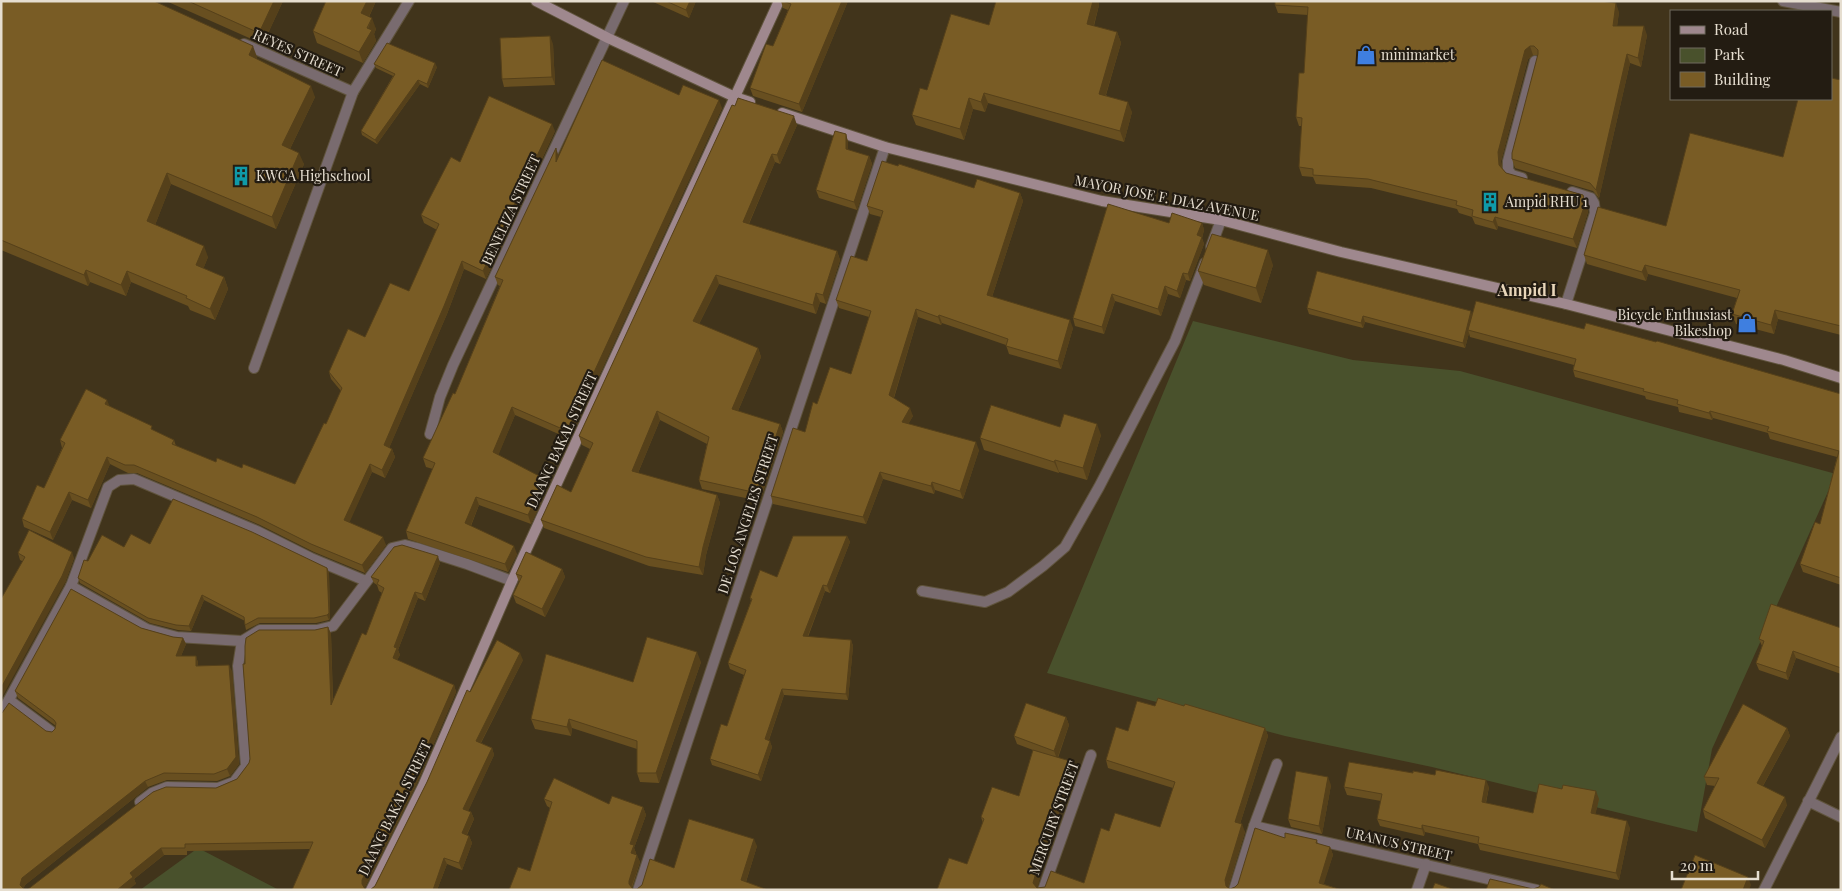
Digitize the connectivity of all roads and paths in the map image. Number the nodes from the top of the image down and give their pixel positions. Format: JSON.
{"nodes":[{"id":1,"x":409,"y":1,"type":"edge"},
{"id":2,"x":536,"y":1,"type":"edge"},
{"id":3,"x":624,"y":1,"type":"edge"},
{"id":4,"x":779,"y":1,"type":"edge"},
{"id":5,"x":1784,"y":1,"type":"edge"},
{"id":6,"x":1831,"y":10,"type":"edge"},
{"id":7,"x":608,"y":38,"type":"junction"},
{"id":8,"x":238,"y":41,"type":"edge"},
{"id":9,"x":1535,"y":61,"type":"edge"},
{"id":10,"x":352,"y":92,"type":"junction"},
{"id":11,"x":735,"y":97,"type":"junction"},
{"id":12,"x":885,"y":147,"type":"junction"},
{"id":13,"x":1536,"y":182,"type":"edge"},
{"id":14,"x":1564,"y":190,"type":"edge"},
{"id":15,"x":1221,"y":220,"type":"junction"},
{"id":16,"x":1566,"y":304,"type":"junction"},
{"id":17,"x":254,"y":368,"type":"dead end"},
{"id":18,"x":1841,"y":378,"type":"edge"},
{"id":19,"x":430,"y":434,"type":"dead end"},
{"id":20,"x":366,"y":581,"type":"junction"},
{"id":21,"x":512,"y":581,"type":"junction"},
{"id":22,"x":71,"y":586,"type":"junction"},
{"id":23,"x":922,"y":591,"type":"dead end"},
{"id":24,"x":242,"y":641,"type":"junction"},
{"id":25,"x":10,"y":700,"type":"junction"},
{"id":26,"x":1,"y":714,"type":"edge"},
{"id":27,"x":52,"y":732,"type":"edge"},
{"id":28,"x":1841,"y":737,"type":"edge"},
{"id":29,"x":1091,"y":756,"type":"dead end"},
{"id":30,"x":1277,"y":764,"type":"dead end"},
{"id":31,"x":1808,"y":801,"type":"junction"},
{"id":32,"x":129,"y":811,"type":"edge"},
{"id":33,"x":1841,"y":817,"type":"edge"},
{"id":34,"x":1254,"y":826,"type":"junction"},
{"id":35,"x":1426,"y":864,"type":"junction"},
{"id":36,"x":371,"y":890,"type":"edge"},
{"id":37,"x":638,"y":890,"type":"edge"},
{"id":38,"x":1043,"y":890,"type":"edge"},
{"id":39,"x":1234,"y":890,"type":"edge"},
{"id":40,"x":1417,"y":890,"type":"edge"},
{"id":41,"x":1537,"y":890,"type":"edge"},
{"id":42,"x":1764,"y":890,"type":"edge"}],
"edges":[{"from":1,"to":10,"type":"street"},
{"from":2,"to":7,"type":"street","name":"MAYOR JOSE F. DIAZ AVENUE"},
{"from":3,"to":7,"type":"street","name":"BENELIZA STREET"},
{"from":4,"to":11,"type":"street","name":"DAANG BAKAL STREET"},
{"from":5,"to":6,"type":"street"},
{"from":7,"to":11,"type":"street","name":"MAYOR JOSE F. DIAZ AVENUE"},
{"from":7,"to":19,"type":"street","name":"BENELIZA STREET"},
{"from":8,"to":10,"type":"street","name":"REYES STREET"},
{"from":9,"to":13,"type":"street"},
{"from":10,"to":17,"type":"street"},
{"from":11,"to":12,"type":"street","name":"MAYOR JOSE F. DIAZ AVENUE"},
{"from":11,"to":21,"type":"street","name":"DAANG BAKAL STREET"},
{"from":12,"to":15,"type":"street","name":"MAYOR JOSE F. DIAZ AVENUE"},
{"from":12,"to":37,"type":"street","name":"DE LOS ANGELES STREET"},
{"from":14,"to":16,"type":"street"},
{"from":15,"to":16,"type":"street","name":"MAYOR JOSE F. DIAZ AVENUE"},
{"from":15,"to":23,"type":"street"},
{"from":16,"to":18,"type":"street","name":"MAYOR JOSE F. DIAZ AVENUE"},
{"from":20,"to":21,"type":"street"},
{"from":20,"to":22,"type":"street"},
{"from":20,"to":24,"type":"street"},
{"from":21,"to":36,"type":"street","name":"DAANG BAKAL STREET"},
{"from":22,"to":24,"type":"street"},
{"from":22,"to":25,"type":"street"},
{"from":24,"to":32,"type":"street"},
{"from":25,"to":26,"type":"street"},
{"from":25,"to":27,"type":"street"},
{"from":28,"to":31,"type":"street"},
{"from":29,"to":38,"type":"street","name":"MERCURY STREET"},
{"from":30,"to":34,"type":"street"},
{"from":31,"to":33,"type":"street"},
{"from":31,"to":42,"type":"street"},
{"from":34,"to":35,"type":"street","name":"URANUS STREET"},
{"from":34,"to":39,"type":"street"},
{"from":35,"to":40,"type":"street"},
{"from":35,"to":41,"type":"street","name":"URANUS STREET"}]}
